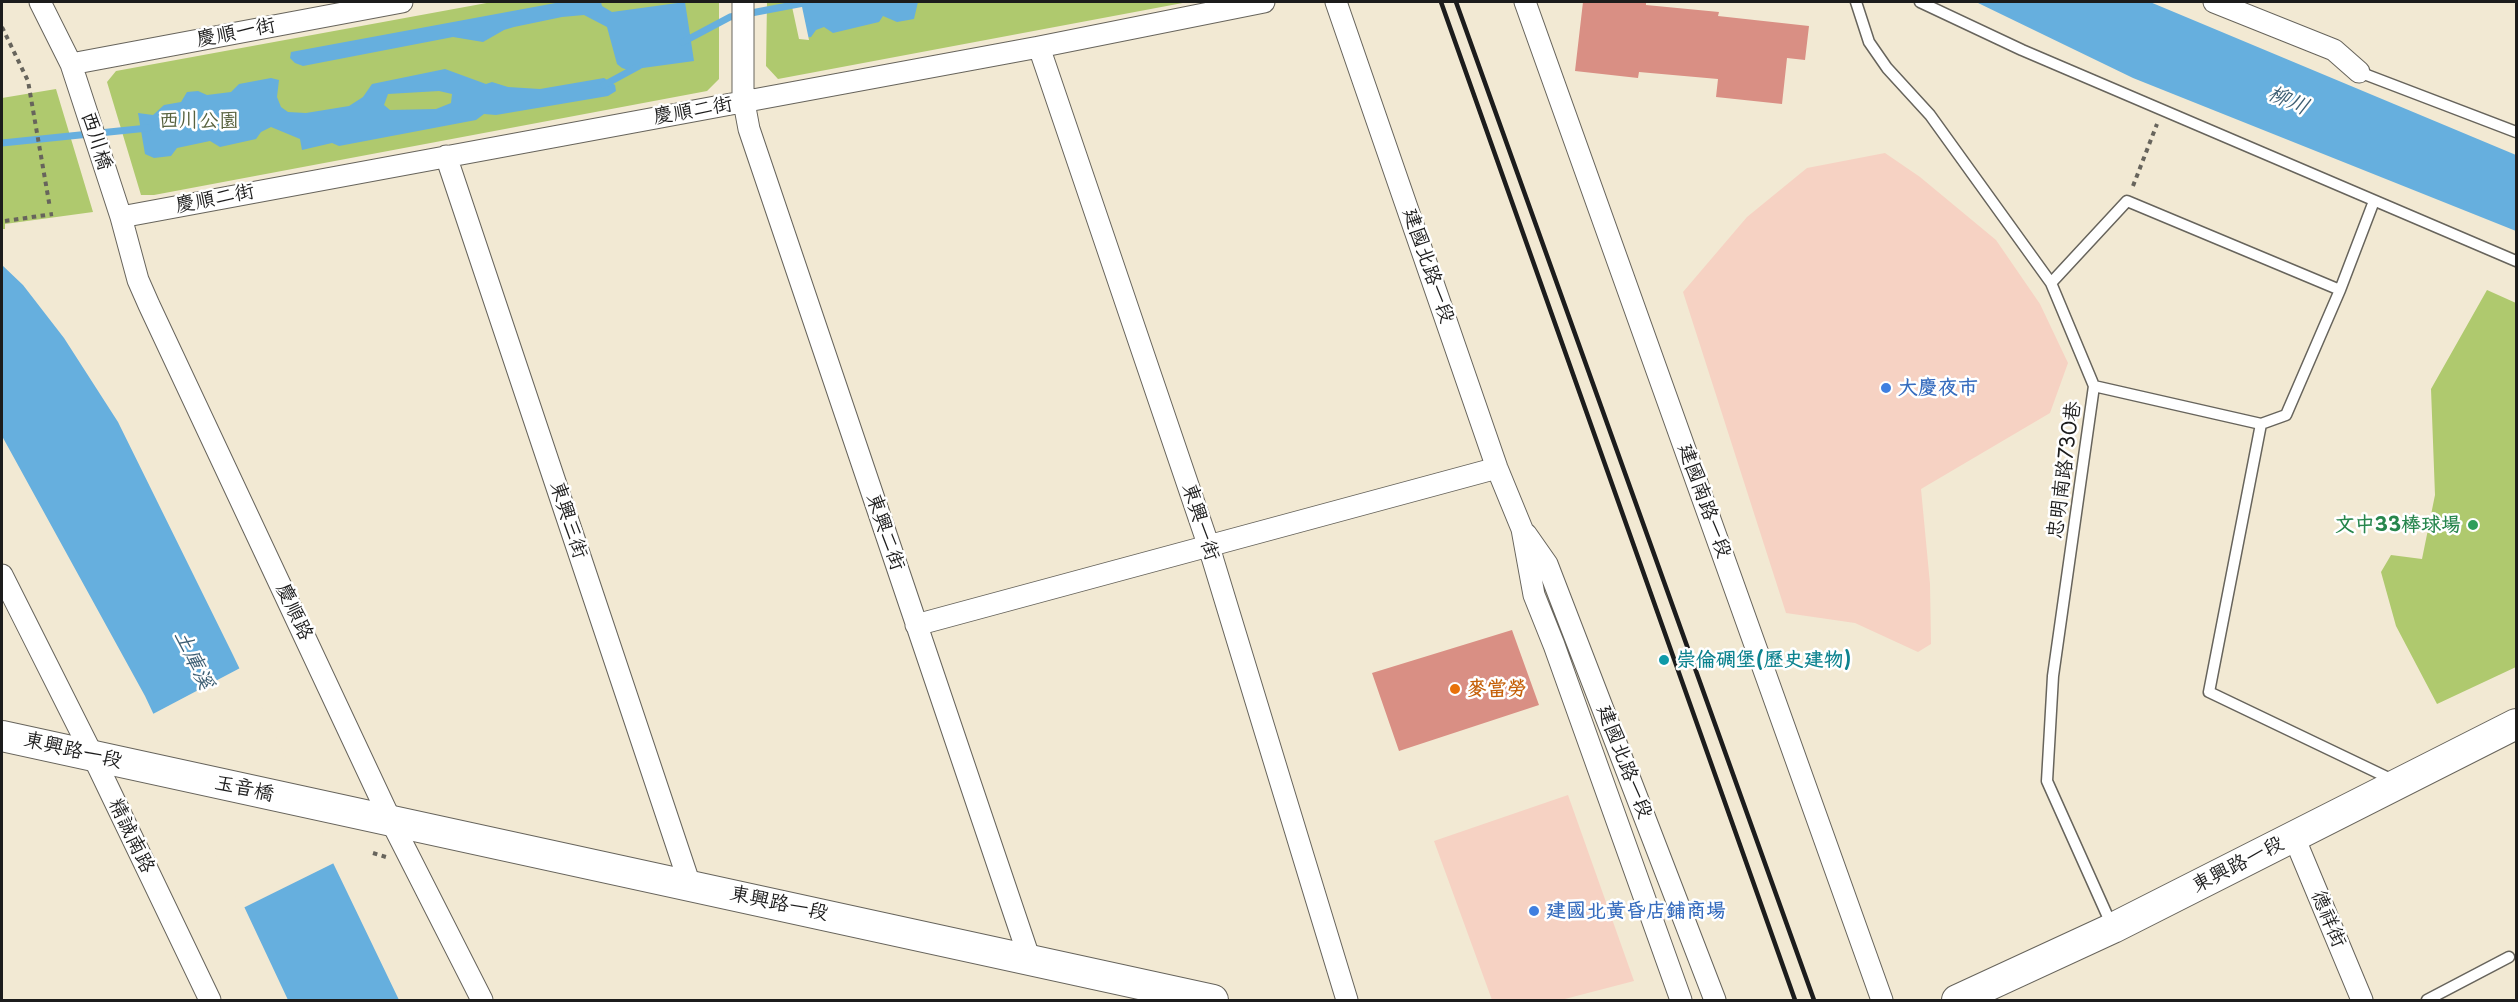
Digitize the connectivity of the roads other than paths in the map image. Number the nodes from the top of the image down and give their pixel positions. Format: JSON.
{"nodes":[{"id":1,"x":40,"y":2,"type":"edge"},
{"id":2,"x":402,"y":2,"type":"edge"},
{"id":3,"x":743,"y":2,"type":"edge"},
{"id":4,"x":1264,"y":2,"type":"edge"},
{"id":5,"x":1336,"y":2,"type":"edge"},
{"id":6,"x":1525,"y":2,"type":"edge"},
{"id":7,"x":1856,"y":2,"type":"edge"},
{"id":8,"x":1920,"y":2,"type":"edge"},
{"id":9,"x":2214,"y":2,"type":"edge"},
{"id":10,"x":1039,"y":47,"type":"junction"},
{"id":11,"x":71,"y":64,"type":"junction"},
{"id":12,"x":2359,"y":72,"type":"joint"},
{"id":13,"x":744,"y":102,"type":"junction"},
{"id":14,"x":2517,"y":132,"type":"edge"},
{"id":15,"x":446,"y":156,"type":"junction"},
{"id":16,"x":2374,"y":201,"type":"junction"},
{"id":17,"x":121,"y":217,"type":"junction"},
{"id":18,"x":2517,"y":261,"type":"edge"},
{"id":19,"x":2051,"y":284,"type":"junction"},
{"id":20,"x":2340,"y":290,"type":"junction"},
{"id":21,"x":2094,"y":386,"type":"junction"},
{"id":22,"x":2261,"y":424,"type":"junction"},
{"id":23,"x":1497,"y":468,"type":"junction"},
{"id":24,"x":1522,"y":529,"type":"junction"},
{"id":25,"x":1209,"y":547,"type":"junction"},
{"id":26,"x":2,"y":575,"type":"edge"},
{"id":27,"x":916,"y":625,"type":"junction"},
{"id":28,"x":2517,"y":724,"type":"edge"},
{"id":29,"x":2,"y":736,"type":"edge"},
{"id":30,"x":92,"y":754,"type":"junction"},
{"id":31,"x":144,"y":768,"type":"joint"},
{"id":32,"x":2400,"y":783,"type":"junction"},
{"id":33,"x":345,"y":810,"type":"joint"},
{"id":34,"x":391,"y":821,"type":"junction"},
{"id":35,"x":2294,"y":837,"type":"junction"},
{"id":36,"x":690,"y":885,"type":"junction"},
{"id":37,"x":2113,"y":928,"type":"junction"},
{"id":38,"x":2509,"y":957,"type":"dead end"},
{"id":39,"x":1030,"y":960,"type":"junction"},
{"id":40,"x":210,"y":1000,"type":"edge"},
{"id":41,"x":482,"y":1000,"type":"edge"},
{"id":42,"x":1213,"y":1000,"type":"edge"},
{"id":43,"x":1347,"y":1000,"type":"edge"},
{"id":44,"x":1681,"y":1000,"type":"edge"},
{"id":45,"x":1715,"y":1000,"type":"edge"},
{"id":46,"x":1882,"y":1000,"type":"edge"},
{"id":47,"x":1957,"y":1000,"type":"edge"},
{"id":48,"x":2362,"y":1000,"type":"edge"},
{"id":49,"x":2427,"y":1000,"type":"edge"}],
"edges":[{"from":1,"to":11,"type":"street"},
{"from":2,"to":11,"type":"street","name":"慶順一街"},
{"from":3,"to":13,"type":"street","name":"東興二街"},
{"from":4,"to":10,"type":"street","name":"慶順二街"},
{"from":5,"to":23,"type":"street","name":"建國北路一段"},
{"from":6,"to":46,"type":"street","name":"建國南路一段"},
{"from":7,"to":19,"type":"lane","name":"忠明南路730巷"},
{"from":8,"to":16,"type":"lane"},
{"from":9,"to":12,"type":"street"},
{"from":10,"to":13,"type":"street","name":"慶順二街"},
{"from":10,"to":25,"type":"street","name":"東興一街"},
{"from":11,"to":17,"type":"street","name":"西川橋"},
{"from":12,"to":14,"type":"lane"},
{"from":13,"to":15,"type":"street","name":"慶順二街"},
{"from":13,"to":27,"type":"street","name":"東興二街"},
{"from":15,"to":17,"type":"street","name":"慶順二街"},
{"from":15,"to":36,"type":"street","name":"東興三街"},
{"from":16,"to":18,"type":"lane"},
{"from":16,"to":20,"type":"lane"},
{"from":17,"to":34,"type":"street","name":"慶順路"},
{"from":19,"to":20,"type":"lane"},
{"from":19,"to":21,"type":"lane","name":"忠明南路730巷"},
{"from":20,"to":22,"type":"lane"},
{"from":21,"to":22,"type":"lane"},
{"from":21,"to":37,"type":"lane","name":"忠明南路730巷"},
{"from":22,"to":32,"type":"lane"},
{"from":23,"to":24,"type":"street","name":"建國北路一段"},
{"from":23,"to":25,"type":"street"},
{"from":24,"to":44,"type":"street","name":"建國北路一段"},
{"from":24,"to":45,"type":"street","name":"建國北路一段"},
{"from":25,"to":27,"type":"street"},
{"from":25,"to":43,"type":"street","name":"東興一街"},
{"from":26,"to":30,"type":"street","name":"精誠南路"},
{"from":27,"to":39,"type":"street","name":"東興二街"},
{"from":28,"to":32,"type":"street","name":"東興路一段"},
{"from":29,"to":30,"type":"street","name":"東興路一段"},
{"from":30,"to":31,"type":"street","name":"東興路一段"},
{"from":30,"to":40,"type":"street","name":"精誠南路"},
{"from":31,"to":33,"type":"street","name":"玉音橋"},
{"from":32,"to":35,"type":"street","name":"東興路一段"},
{"from":33,"to":34,"type":"street","name":"東興路一段"},
{"from":34,"to":36,"type":"street","name":"東興路一段"},
{"from":34,"to":41,"type":"street","name":"慶順路"},
{"from":35,"to":37,"type":"street","name":"東興路一段"},
{"from":35,"to":48,"type":"street","name":"德祥街"},
{"from":36,"to":39,"type":"street","name":"東興路一段"},
{"from":37,"to":47,"type":"street","name":"東興路一段"},
{"from":38,"to":49,"type":"lane"},
{"from":39,"to":42,"type":"street","name":"東興路一段"}]}
